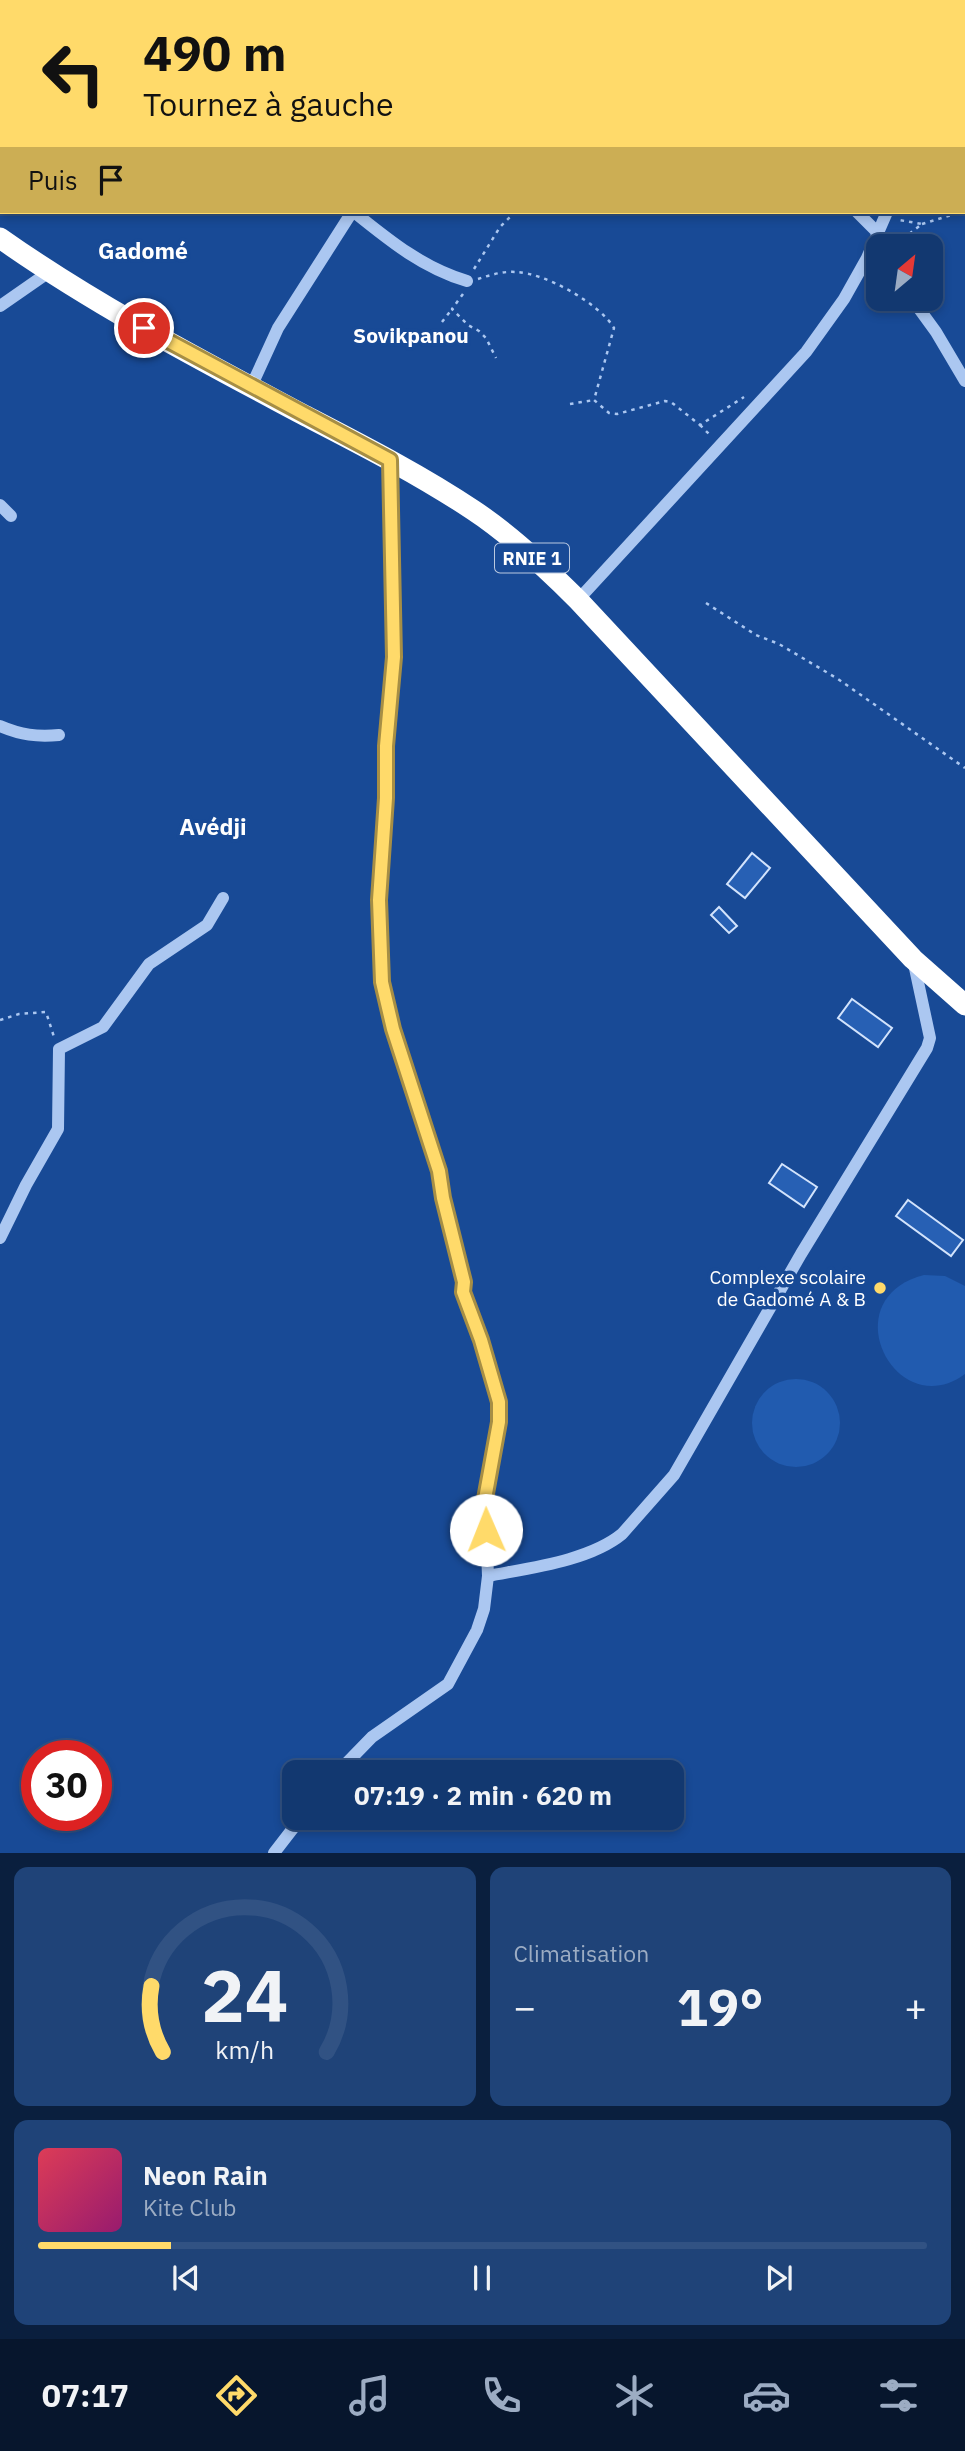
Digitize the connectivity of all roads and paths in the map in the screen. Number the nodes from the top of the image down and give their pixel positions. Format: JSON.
{"nodes":[{"id":1,"x":349,"y":0,"type":"edge"},
{"id":2,"x":354,"y":0,"type":"edge"},
{"id":3,"x":352,"y":214,"type":"edge"},
{"id":4,"x":356,"y":214,"type":"edge"},
{"id":5,"x":513,"y":214,"type":"edge"},
{"id":6,"x":859,"y":214,"type":"edge"},
{"id":7,"x":886,"y":214,"type":"edge"},
{"id":8,"x":954,"y":214,"type":"edge"},
{"id":9,"x":922,"y":225,"type":"junction"},
{"id":10,"x":878,"y":233,"type":"junction"},
{"id":11,"x":910,"y":234,"type":"edge"},
{"id":12,"x":0,"y":237,"type":"edge"},
{"id":13,"x":49,"y":272,"type":"junction"},
{"id":14,"x":467,"y":281,"type":"junction"},
{"id":15,"x":0,"y":306,"type":"edge"},
{"id":16,"x":452,"y":309,"type":"junction"},
{"id":17,"x":921,"y":312,"type":"edge"},
{"id":18,"x":442,"y":322,"type":"dead end"},
{"id":19,"x":496,"y":358,"type":"dead end"},
{"id":20,"x":965,"y":381,"type":"edge"},
{"id":21,"x":251,"y":387,"type":"junction"},
{"id":22,"x":744,"y":397,"type":"dead end"},
{"id":23,"x":594,"y":400,"type":"junction"},
{"id":24,"x":570,"y":404,"type":"dead end"},
{"id":25,"x":390,"y":460,"type":"junction"},
{"id":26,"x":0,"y":505,"type":"edge"},
{"id":27,"x":11,"y":516,"type":"dead end"},
{"id":28,"x":578,"y":600,"type":"junction"},
{"id":29,"x":706,"y":603,"type":"dead end"},
{"id":30,"x":0,"y":726,"type":"edge"},
{"id":31,"x":59,"y":735,"type":"dead end"},
{"id":32,"x":965,"y":768,"type":"edge"},
{"id":33,"x":223,"y":898,"type":"dead end"},
{"id":34,"x":912,"y":959,"type":"junction"},
{"id":35,"x":965,"y":1005,"type":"edge"},
{"id":36,"x":0,"y":1020,"type":"edge"},
{"id":37,"x":59,"y":1049,"type":"junction"},
{"id":38,"x":0,"y":1238,"type":"edge"},
{"id":39,"x":488,"y":1576,"type":"junction"},
{"id":40,"x":350,"y":1760,"type":"edge"},
{"id":41,"x":292,"y":1830,"type":"edge"},
{"id":42,"x":274,"y":1853,"type":"edge"}],
"edges":[{"from":1,"to":2,"type":"street"},
{"from":3,"to":21,"type":"street"},
{"from":4,"to":14,"type":"street"},
{"from":5,"to":14,"type":"path"},
{"from":6,"to":10,"type":"street"},
{"from":7,"to":9,"type":"path"},
{"from":7,"to":10,"type":"street"},
{"from":8,"to":9,"type":"path"},
{"from":9,"to":11,"type":"path"},
{"from":10,"to":28,"type":"street"},
{"from":12,"to":13,"type":"highway","number":"RNIE 1"},
{"from":13,"to":15,"type":"street"},
{"from":13,"to":21,"type":"highway","number":"RNIE 1"},
{"from":14,"to":16,"type":"path"},
{"from":14,"to":23,"type":"path"},
{"from":16,"to":18,"type":"path"},
{"from":16,"to":19,"type":"path"},
{"from":17,"to":20,"type":"street"},
{"from":21,"to":25,"type":"highway","number":"RNIE 1"},
{"from":22,"to":23,"type":"path"},
{"from":23,"to":24,"type":"path"},
{"from":25,"to":28,"type":"highway","number":"RNIE 1"},
{"from":25,"to":39,"type":"street"},
{"from":26,"to":27,"type":"street"},
{"from":28,"to":34,"type":"highway","number":"RNIE 1"},
{"from":29,"to":32,"type":"path"},
{"from":30,"to":31,"type":"street"},
{"from":33,"to":37,"type":"street"},
{"from":34,"to":35,"type":"highway","number":"RNIE 1"},
{"from":34,"to":39,"type":"street"},
{"from":36,"to":37,"type":"path"},
{"from":37,"to":38,"type":"street"},
{"from":39,"to":40,"type":"street"},
{"from":41,"to":42,"type":"street"}]}
